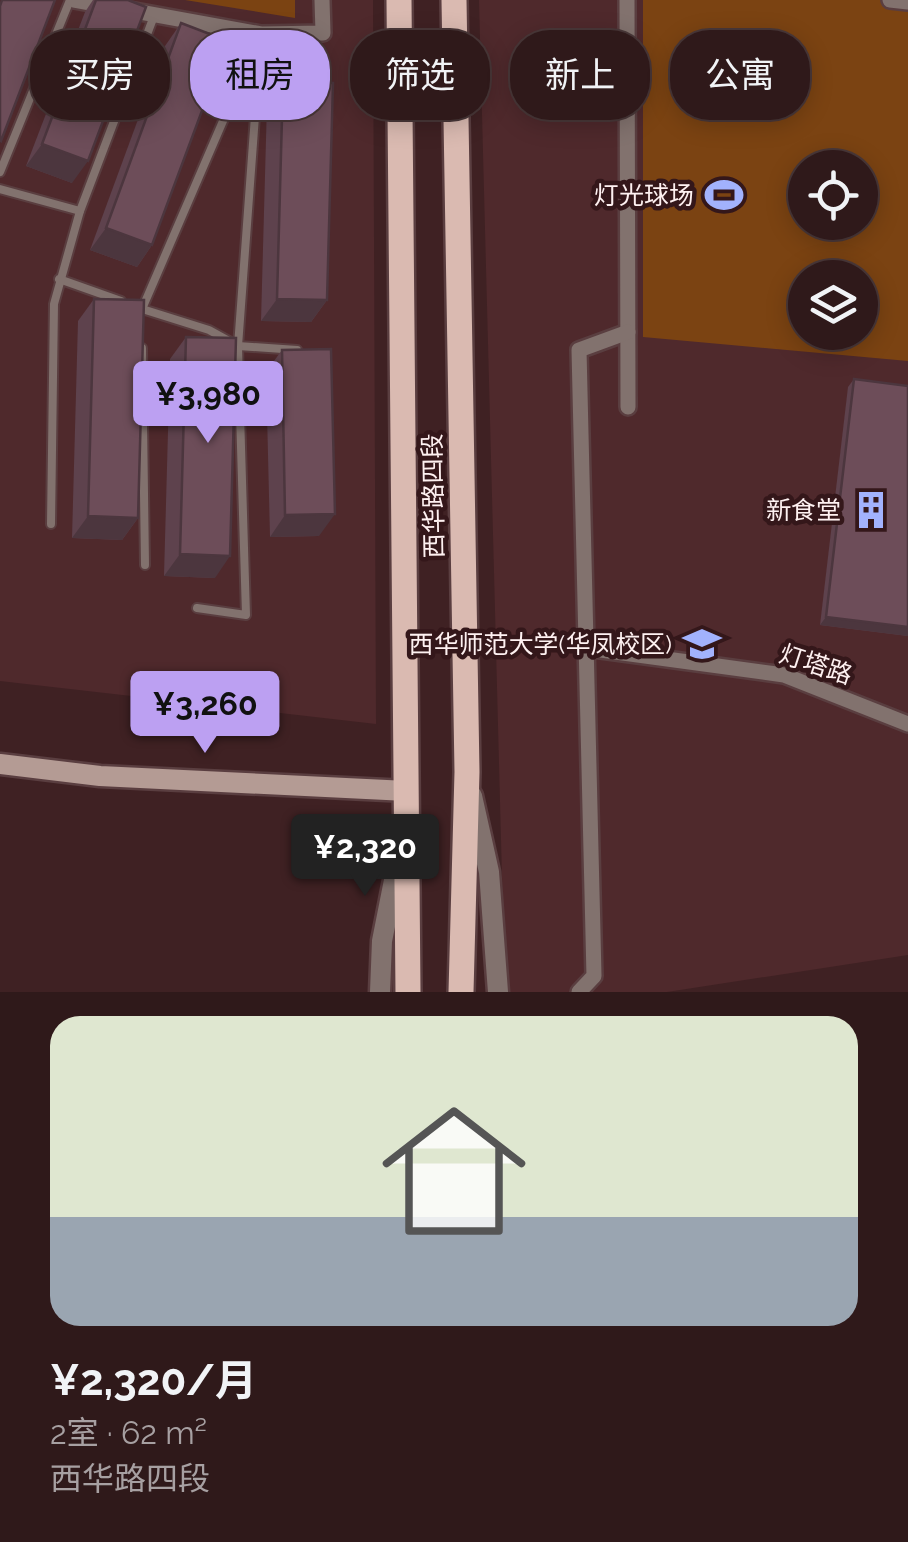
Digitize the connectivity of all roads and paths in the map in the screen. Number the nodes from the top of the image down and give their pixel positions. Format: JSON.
{"nodes":[{"id":1,"x":72,"y":0,"type":"edge"},
{"id":2,"x":322,"y":0,"type":"edge"},
{"id":3,"x":399,"y":0,"type":"edge"},
{"id":4,"x":454,"y":0,"type":"edge"},
{"id":5,"x":626,"y":0,"type":"edge"},
{"id":6,"x":890,"y":0,"type":"edge"},
{"id":7,"x":908,"y":2,"type":"edge"},
{"id":8,"x":154,"y":16,"type":"junction"},
{"id":9,"x":237,"y":30,"type":"edge"},
{"id":10,"x":323,"y":30,"type":"edge"},
{"id":11,"x":224,"y":120,"type":"edge"},
{"id":12,"x":255,"y":120,"type":"edge"},
{"id":13,"x":0,"y":172,"type":"edge"},
{"id":14,"x":0,"y":189,"type":"edge"},
{"id":15,"x":80,"y":211,"type":"junction"},
{"id":16,"x":59,"y":279,"type":"junction"},
{"id":17,"x":142,"y":308,"type":"junction"},
{"id":18,"x":628,"y":332,"type":"junction"},
{"id":19,"x":238,"y":346,"type":"junction"},
{"id":20,"x":314,"y":352,"type":"edge"},
{"id":21,"x":628,"y":407,"type":"dead end"},
{"id":22,"x":52,"y":524,"type":"dead end"},
{"id":23,"x":145,"y":565,"type":"dead end"},
{"id":24,"x":197,"y":608,"type":"dead end"},
{"id":25,"x":586,"y":648,"type":"junction"},
{"id":26,"x":908,"y":724,"type":"edge"},
{"id":27,"x":0,"y":764,"type":"edge"},
{"id":28,"x":467,"y":772,"type":"junction"},
{"id":29,"x":407,"y":802,"type":"junction"},
{"id":30,"x":380,"y":992,"type":"edge"},
{"id":31,"x":408,"y":992,"type":"edge"},
{"id":32,"x":461,"y":992,"type":"edge"},
{"id":33,"x":498,"y":992,"type":"edge"},
{"id":34,"x":579,"y":992,"type":"edge"}],
"edges":[{"from":1,"to":8,"type":"street"},
{"from":1,"to":13,"type":"lane"},
{"from":2,"to":10,"type":"street"},
{"from":3,"to":29,"type":"main road","name":"西华路四段"},
{"from":4,"to":28,"type":"main road","name":"西华路四段"},
{"from":5,"to":18,"type":"street"},
{"from":6,"to":7,"type":"street"},
{"from":8,"to":9,"type":"street"},
{"from":8,"to":15,"type":"lane"},
{"from":11,"to":17,"type":"lane"},
{"from":12,"to":19,"type":"lane"},
{"from":14,"to":15,"type":"lane"},
{"from":15,"to":16,"type":"lane"},
{"from":16,"to":17,"type":"lane"},
{"from":16,"to":22,"type":"lane"},
{"from":17,"to":19,"type":"lane"},
{"from":17,"to":23,"type":"lane"},
{"from":18,"to":21,"type":"street"},
{"from":18,"to":25,"type":"street"},
{"from":19,"to":20,"type":"lane"},
{"from":19,"to":24,"type":"lane"},
{"from":25,"to":26,"type":"street","name":"灯塔路"},
{"from":25,"to":34,"type":"street"},
{"from":27,"to":29,"type":"main road"},
{"from":28,"to":32,"type":"main road","name":"西华路四段"},
{"from":28,"to":33,"type":"street"},
{"from":29,"to":30,"type":"street"},
{"from":29,"to":31,"type":"main road","name":"西华路四段"}]}
